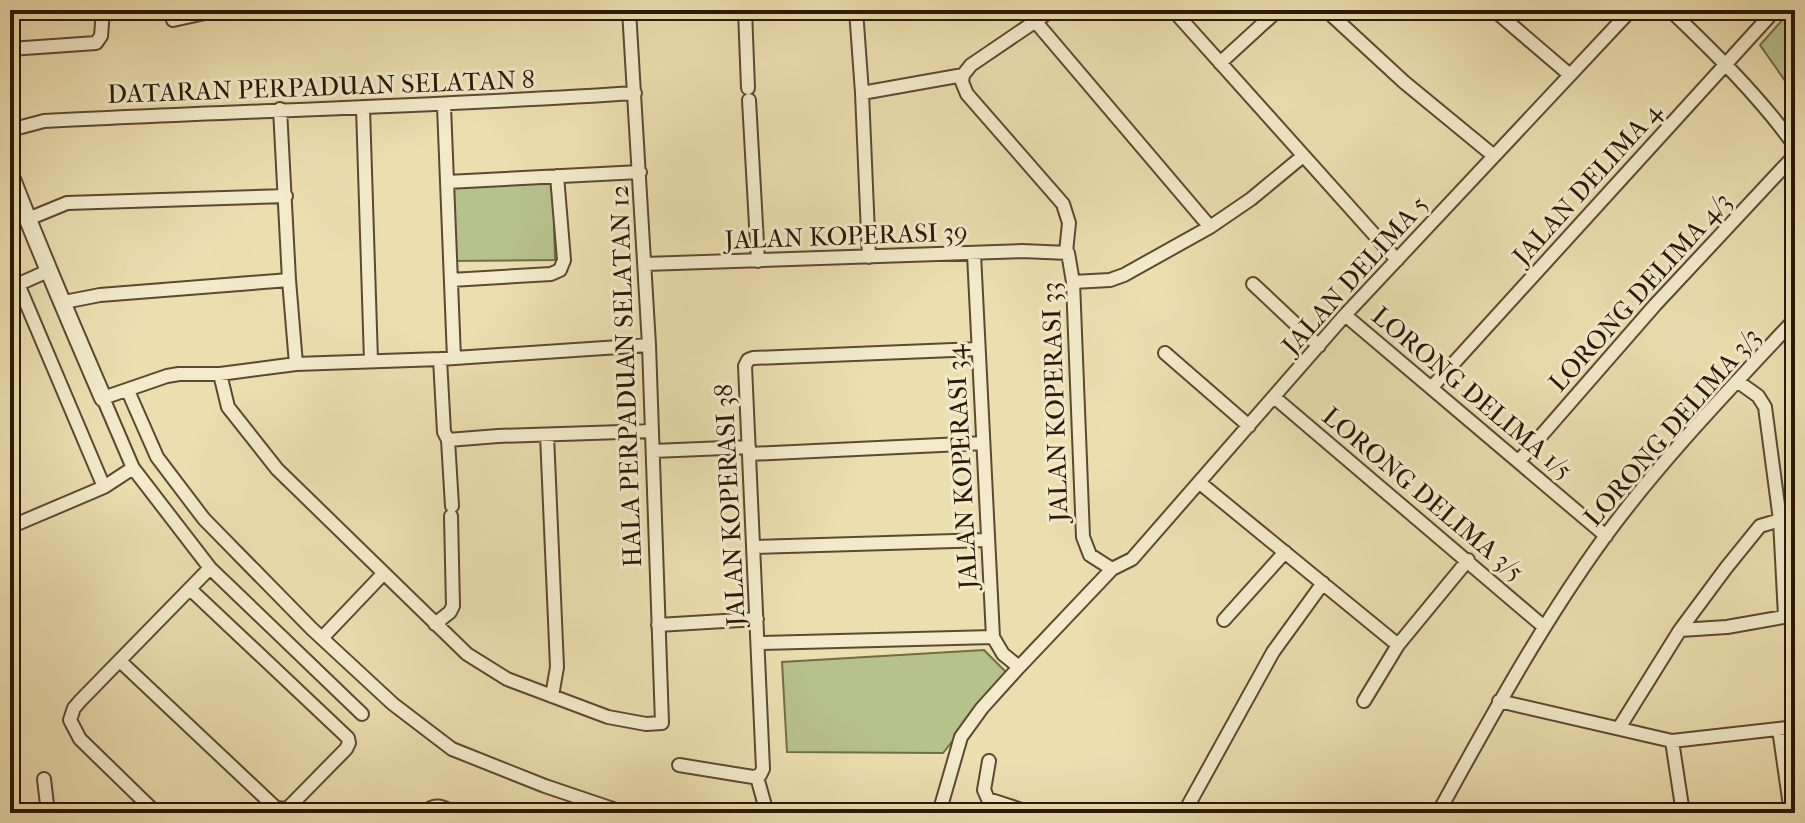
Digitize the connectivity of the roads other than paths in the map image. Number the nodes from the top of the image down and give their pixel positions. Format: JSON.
{"nodes":[{"id":1,"x":103,"y":10,"type":"edge"},
{"id":2,"x":262,"y":10,"type":"edge"},
{"id":3,"x":629,"y":10,"type":"edge"},
{"id":4,"x":745,"y":10,"type":"edge"},
{"id":5,"x":856,"y":10,"type":"edge"},
{"id":6,"x":1052,"y":10,"type":"edge"},
{"id":7,"x":1173,"y":10,"type":"edge"},
{"id":8,"x":1278,"y":10,"type":"edge"},
{"id":9,"x":1326,"y":10,"type":"edge"},
{"id":10,"x":1494,"y":10,"type":"edge"},
{"id":11,"x":1631,"y":10,"type":"edge"},
{"id":12,"x":1670,"y":10,"type":"edge"},
{"id":13,"x":1775,"y":10,"type":"edge"},
{"id":14,"x":205,"y":12,"type":"edge"},
{"id":15,"x":173,"y":20,"type":"dead end"},
{"id":16,"x":1035,"y":21,"type":"junction"},
{"id":17,"x":10,"y":49,"type":"edge"},
{"id":18,"x":1220,"y":63,"type":"junction"},
{"id":19,"x":1727,"y":64,"type":"junction"},
{"id":20,"x":963,"y":75,"type":"junction"},
{"id":21,"x":1570,"y":75,"type":"junction"},
{"id":22,"x":635,"y":93,"type":"junction"},
{"id":23,"x":862,"y":93,"type":"junction"},
{"id":24,"x":444,"y":106,"type":"junction"},
{"id":25,"x":363,"y":108,"type":"junction"},
{"id":26,"x":280,"y":109,"type":"junction"},
{"id":27,"x":10,"y":130,"type":"edge"},
{"id":28,"x":1795,"y":146,"type":"edge"},
{"id":29,"x":1795,"y":155,"type":"edge"},
{"id":30,"x":1303,"y":156,"type":"junction"},
{"id":31,"x":1494,"y":156,"type":"junction"},
{"id":32,"x":640,"y":172,"type":"junction"},
{"id":33,"x":10,"y":174,"type":"edge"},
{"id":34,"x":557,"y":176,"type":"junction"},
{"id":35,"x":447,"y":182,"type":"junction"},
{"id":36,"x":286,"y":196,"type":"junction"},
{"id":37,"x":28,"y":219,"type":"junction"},
{"id":38,"x":1210,"y":227,"type":"junction"},
{"id":39,"x":1048,"y":251,"type":"joint"},
{"id":40,"x":1066,"y":252,"type":"junction"},
{"id":41,"x":974,"y":254,"type":"junction"},
{"id":42,"x":869,"y":257,"type":"junction"},
{"id":43,"x":1397,"y":260,"type":"junction"},
{"id":44,"x":758,"y":261,"type":"junction"},
{"id":45,"x":645,"y":264,"type":"junction"},
{"id":46,"x":48,"y":271,"type":"junction"},
{"id":47,"x":289,"y":280,"type":"junction"},
{"id":48,"x":451,"y":280,"type":"junction"},
{"id":49,"x":1073,"y":282,"type":"junction"},
{"id":50,"x":1253,"y":284,"type":"dead end"},
{"id":51,"x":14,"y":286,"type":"edge"},
{"id":52,"x":64,"y":302,"type":"junction"},
{"id":53,"x":1345,"y":315,"type":"junction"},
{"id":54,"x":1795,"y":319,"type":"edge"},
{"id":55,"x":649,"y":345,"type":"junction"},
{"id":56,"x":1319,"y":346,"type":"junction"},
{"id":57,"x":978,"y":349,"type":"junction"},
{"id":58,"x":1165,"y":353,"type":"dead end"},
{"id":59,"x":447,"y":359,"type":"junction"},
{"id":60,"x":371,"y":361,"type":"junction"},
{"id":61,"x":296,"y":364,"type":"junction"},
{"id":62,"x":220,"y":374,"type":"junction"},
{"id":63,"x":1737,"y":381,"type":"junction"},
{"id":64,"x":1432,"y":387,"type":"junction"},
{"id":65,"x":128,"y":391,"type":"junction"},
{"id":66,"x":1274,"y":397,"type":"junction"},
{"id":67,"x":103,"y":398,"type":"junction"},
{"id":68,"x":1249,"y":426,"type":"junction"},
{"id":69,"x":652,"y":431,"type":"junction"},
{"id":70,"x":547,"y":435,"type":"junction"},
{"id":71,"x":448,"y":440,"type":"junction"},
{"id":72,"x":983,"y":443,"type":"junction"},
{"id":73,"x":749,"y":450,"type":"junction"},
{"id":74,"x":653,"y":451,"type":"junction"},
{"id":75,"x":1519,"y":461,"type":"junction"},
{"id":76,"x":133,"y":468,"type":"junction"},
{"id":77,"x":1200,"y":483,"type":"junction"},
{"id":78,"x":104,"y":487,"type":"junction"},
{"id":79,"x":1780,"y":520,"type":"junction"},
{"id":80,"x":10,"y":527,"type":"edge"},
{"id":81,"x":1606,"y":536,"type":"junction"},
{"id":82,"x":988,"y":540,"type":"junction"},
{"id":83,"x":754,"y":547,"type":"junction"},
{"id":84,"x":1285,"y":552,"type":"junction"},
{"id":85,"x":1468,"y":560,"type":"junction"},
{"id":86,"x":210,"y":568,"type":"junction"},
{"id":87,"x":1112,"y":569,"type":"junction"},
{"id":88,"x":383,"y":574,"type":"junction"},
{"id":89,"x":1323,"y":583,"type":"junction"},
{"id":90,"x":190,"y":589,"type":"junction"},
{"id":91,"x":1790,"y":616,"type":"edge"},
{"id":92,"x":757,"y":619,"type":"junction"},
{"id":93,"x":1224,"y":620,"type":"dead end"},
{"id":94,"x":435,"y":624,"type":"junction"},
{"id":95,"x":658,"y":625,"type":"junction"},
{"id":96,"x":1543,"y":626,"type":"junction"},
{"id":97,"x":1680,"y":630,"type":"junction"},
{"id":98,"x":993,"y":637,"type":"junction"},
{"id":99,"x":322,"y":638,"type":"junction"},
{"id":100,"x":758,"y":643,"type":"junction"},
{"id":101,"x":1398,"y":645,"type":"junction"},
{"id":102,"x":121,"y":662,"type":"junction"},
{"id":103,"x":1019,"y":667,"type":"junction"},
{"id":104,"x":552,"y":696,"type":"junction"},
{"id":105,"x":1364,"y":701,"type":"dead end"},
{"id":106,"x":1499,"y":701,"type":"junction"},
{"id":107,"x":362,"y":714,"type":"dead end"},
{"id":108,"x":1795,"y":727,"type":"edge"},
{"id":109,"x":1619,"y":728,"type":"junction"},
{"id":110,"x":1779,"y":729,"type":"junction"},
{"id":111,"x":1672,"y":741,"type":"junction"},
{"id":112,"x":989,"y":761,"type":"dead end"},
{"id":113,"x":679,"y":765,"type":"dead end"},
{"id":114,"x":757,"y":777,"type":"junction"},
{"id":115,"x":44,"y":779,"type":"dead end"},
{"id":116,"x":48,"y":813,"type":"edge"},
{"id":117,"x":156,"y":813,"type":"edge"},
{"id":118,"x":424,"y":813,"type":"edge"},
{"id":119,"x":455,"y":813,"type":"edge"},
{"id":120,"x":625,"y":813,"type":"edge"},
{"id":121,"x":767,"y":813,"type":"edge"},
{"id":122,"x":939,"y":813,"type":"edge"},
{"id":123,"x":1031,"y":813,"type":"edge"},
{"id":124,"x":1184,"y":813,"type":"edge"},
{"id":125,"x":1438,"y":813,"type":"edge"},
{"id":126,"x":1683,"y":813,"type":"edge"},
{"id":127,"x":1791,"y":813,"type":"edge"}],
"edges":[{"from":1,"to":17,"type":"street"},
{"from":2,"to":14,"type":"street"},
{"from":3,"to":22,"type":"street","name":"HALA PERPADUAN SELATAN 12"},
{"from":4,"to":44,"type":"street"},
{"from":5,"to":23,"type":"street"},
{"from":6,"to":16,"type":"street"},
{"from":7,"to":18,"type":"street"},
{"from":8,"to":18,"type":"street"},
{"from":9,"to":31,"type":"street"},
{"from":10,"to":21,"type":"street"},
{"from":11,"to":21,"type":"street","name":"JALAN DELIMA 5"},
{"from":12,"to":19,"type":"street"},
{"from":13,"to":19,"type":"street","name":"JALAN DELIMA 4"},
{"from":14,"to":15,"type":"street"},
{"from":16,"to":20,"type":"street"},
{"from":16,"to":38,"type":"street"},
{"from":18,"to":30,"type":"street"},
{"from":19,"to":28,"type":"street"},
{"from":19,"to":64,"type":"street","name":"JALAN DELIMA 4"},
{"from":20,"to":23,"type":"street"},
{"from":20,"to":40,"type":"street","name":"JALAN KOPERASI 33"},
{"from":21,"to":31,"type":"street","name":"JALAN DELIMA 5"},
{"from":22,"to":24,"type":"street","name":"DATARAN PERPADUAN SELATAN 8"},
{"from":22,"to":32,"type":"street","name":"HALA PERPADUAN SELATAN 12"},
{"from":23,"to":42,"type":"street"},
{"from":24,"to":25,"type":"street","name":"DATARAN PERPADUAN SELATAN 8"},
{"from":24,"to":35,"type":"street"},
{"from":25,"to":26,"type":"street","name":"DATARAN PERPADUAN SELATAN 8"},
{"from":25,"to":60,"type":"street"},
{"from":26,"to":27,"type":"street","name":"DATARAN PERPADUAN SELATAN 8"},
{"from":26,"to":36,"type":"street"},
{"from":29,"to":75,"type":"street","name":"LORONG DELIMA 4/3"},
{"from":30,"to":38,"type":"street"},
{"from":30,"to":43,"type":"street"},
{"from":31,"to":43,"type":"street","name":"JALAN DELIMA 5"},
{"from":32,"to":34,"type":"street"},
{"from":32,"to":45,"type":"street","name":"HALA PERPADUAN SELATAN 12"},
{"from":33,"to":37,"type":"street"},
{"from":34,"to":35,"type":"street"},
{"from":34,"to":48,"type":"street"},
{"from":35,"to":48,"type":"street"},
{"from":36,"to":37,"type":"street"},
{"from":36,"to":47,"type":"street"},
{"from":37,"to":46,"type":"street"},
{"from":38,"to":49,"type":"street"},
{"from":39,"to":40,"type":"street","name":"JALAN KOPERASI 33"},
{"from":39,"to":41,"type":"street","name":"JALAN KOPERASI 39"},
{"from":40,"to":49,"type":"street","name":"JALAN KOPERASI 33"},
{"from":41,"to":42,"type":"street","name":"JALAN KOPERASI 39"},
{"from":41,"to":57,"type":"street","name":"JALAN KOPERASI 34"},
{"from":42,"to":44,"type":"street","name":"JALAN KOPERASI 39"},
{"from":43,"to":53,"type":"street","name":"JALAN DELIMA 5"},
{"from":44,"to":45,"type":"street","name":"JALAN KOPERASI 39"},
{"from":45,"to":55,"type":"street","name":"HALA PERPADUAN SELATAN 12"},
{"from":46,"to":51,"type":"street"},
{"from":46,"to":52,"type":"street"},
{"from":47,"to":52,"type":"street"},
{"from":47,"to":61,"type":"street"},
{"from":48,"to":59,"type":"street"},
{"from":49,"to":87,"type":"street","name":"JALAN KOPERASI 33"},
{"from":50,"to":56,"type":"street"},
{"from":51,"to":78,"type":"street"},
{"from":52,"to":67,"type":"street"},
{"from":53,"to":56,"type":"street","name":"JALAN DELIMA 5"},
{"from":53,"to":64,"type":"street","name":"LORONG DELIMA 1/5"},
{"from":54,"to":63,"type":"street","name":"LORONG DELIMA 3/3"},
{"from":55,"to":59,"type":"street"},
{"from":55,"to":69,"type":"street","name":"HALA PERPADUAN SELATAN 12"},
{"from":56,"to":66,"type":"street","name":"JALAN DELIMA 5"},
{"from":57,"to":72,"type":"street","name":"JALAN KOPERASI 34"},
{"from":57,"to":73,"type":"street","name":"JALAN KOPERASI 38"},
{"from":58,"to":68,"type":"street"},
{"from":59,"to":60,"type":"street"},
{"from":59,"to":71,"type":"street"},
{"from":60,"to":61,"type":"street"},
{"from":61,"to":62,"type":"street"},
{"from":62,"to":65,"type":"street"},
{"from":62,"to":88,"type":"street"},
{"from":63,"to":79,"type":"street"},
{"from":63,"to":81,"type":"street","name":"LORONG DELIMA 3/3"},
{"from":64,"to":75,"type":"street","name":"LORONG DELIMA 1/5"},
{"from":65,"to":67,"type":"street"},
{"from":65,"to":99,"type":"street"},
{"from":66,"to":68,"type":"street","name":"JALAN DELIMA 5"},
{"from":66,"to":85,"type":"street","name":"LORONG DELIMA 3/5"},
{"from":67,"to":76,"type":"street"},
{"from":68,"to":77,"type":"street","name":"JALAN DELIMA 5"},
{"from":69,"to":70,"type":"street"},
{"from":69,"to":74,"type":"street","name":"HALA PERPADUAN SELATAN 12"},
{"from":70,"to":71,"type":"street"},
{"from":70,"to":104,"type":"street"},
{"from":71,"to":94,"type":"street"},
{"from":72,"to":73,"type":"street"},
{"from":72,"to":82,"type":"street","name":"JALAN KOPERASI 34"},
{"from":73,"to":74,"type":"street"},
{"from":73,"to":83,"type":"street","name":"JALAN KOPERASI 38"},
{"from":74,"to":95,"type":"street","name":"HALA PERPADUAN SELATAN 12"},
{"from":75,"to":81,"type":"street","name":"LORONG DELIMA 1/5"},
{"from":76,"to":78,"type":"street"},
{"from":76,"to":86,"type":"street"},
{"from":77,"to":84,"type":"street"},
{"from":77,"to":87,"type":"street","name":"JALAN DELIMA 5"},
{"from":78,"to":80,"type":"street"},
{"from":79,"to":91,"type":"street"},
{"from":79,"to":97,"type":"street"},
{"from":81,"to":96,"type":"street","name":"LORONG DELIMA 3/3"},
{"from":82,"to":83,"type":"street"},
{"from":82,"to":98,"type":"street","name":"JALAN KOPERASI 34"},
{"from":83,"to":92,"type":"street","name":"JALAN KOPERASI 38"},
{"from":84,"to":89,"type":"street"},
{"from":84,"to":93,"type":"street"},
{"from":85,"to":96,"type":"street","name":"LORONG DELIMA 3/5"},
{"from":85,"to":101,"type":"street"},
{"from":86,"to":90,"type":"street"},
{"from":86,"to":107,"type":"street"},
{"from":87,"to":103,"type":"street"},
{"from":88,"to":94,"type":"street"},
{"from":88,"to":99,"type":"street"},
{"from":89,"to":101,"type":"street"},
{"from":89,"to":124,"type":"street"},
{"from":90,"to":102,"type":"street"},
{"from":90,"to":102,"type":"street"},
{"from":91,"to":97,"type":"street"},
{"from":92,"to":95,"type":"street"},
{"from":92,"to":100,"type":"street","name":"JALAN KOPERASI 38"},
{"from":94,"to":104,"type":"street"},
{"from":95,"to":104,"type":"street","name":"HALA PERPADUAN SELATAN 12"},
{"from":96,"to":106,"type":"street","name":"LORONG DELIMA 3/3"},
{"from":97,"to":109,"type":"street"},
{"from":98,"to":100,"type":"street"},
{"from":98,"to":103,"type":"street"},
{"from":99,"to":120,"type":"street"},
{"from":100,"to":114,"type":"street","name":"JALAN KOPERASI 38"},
{"from":101,"to":105,"type":"street"},
{"from":102,"to":117,"type":"street"},
{"from":103,"to":122,"type":"street"},
{"from":106,"to":109,"type":"street"},
{"from":106,"to":125,"type":"street","name":"LORONG DELIMA 3/3"},
{"from":108,"to":110,"type":"street"},
{"from":109,"to":111,"type":"street"},
{"from":110,"to":111,"type":"street"},
{"from":110,"to":127,"type":"street"},
{"from":111,"to":126,"type":"street"},
{"from":112,"to":123,"type":"street"},
{"from":113,"to":114,"type":"street"},
{"from":114,"to":121,"type":"street"},
{"from":115,"to":116,"type":"street"},
{"from":118,"to":119,"type":"street"}]}
